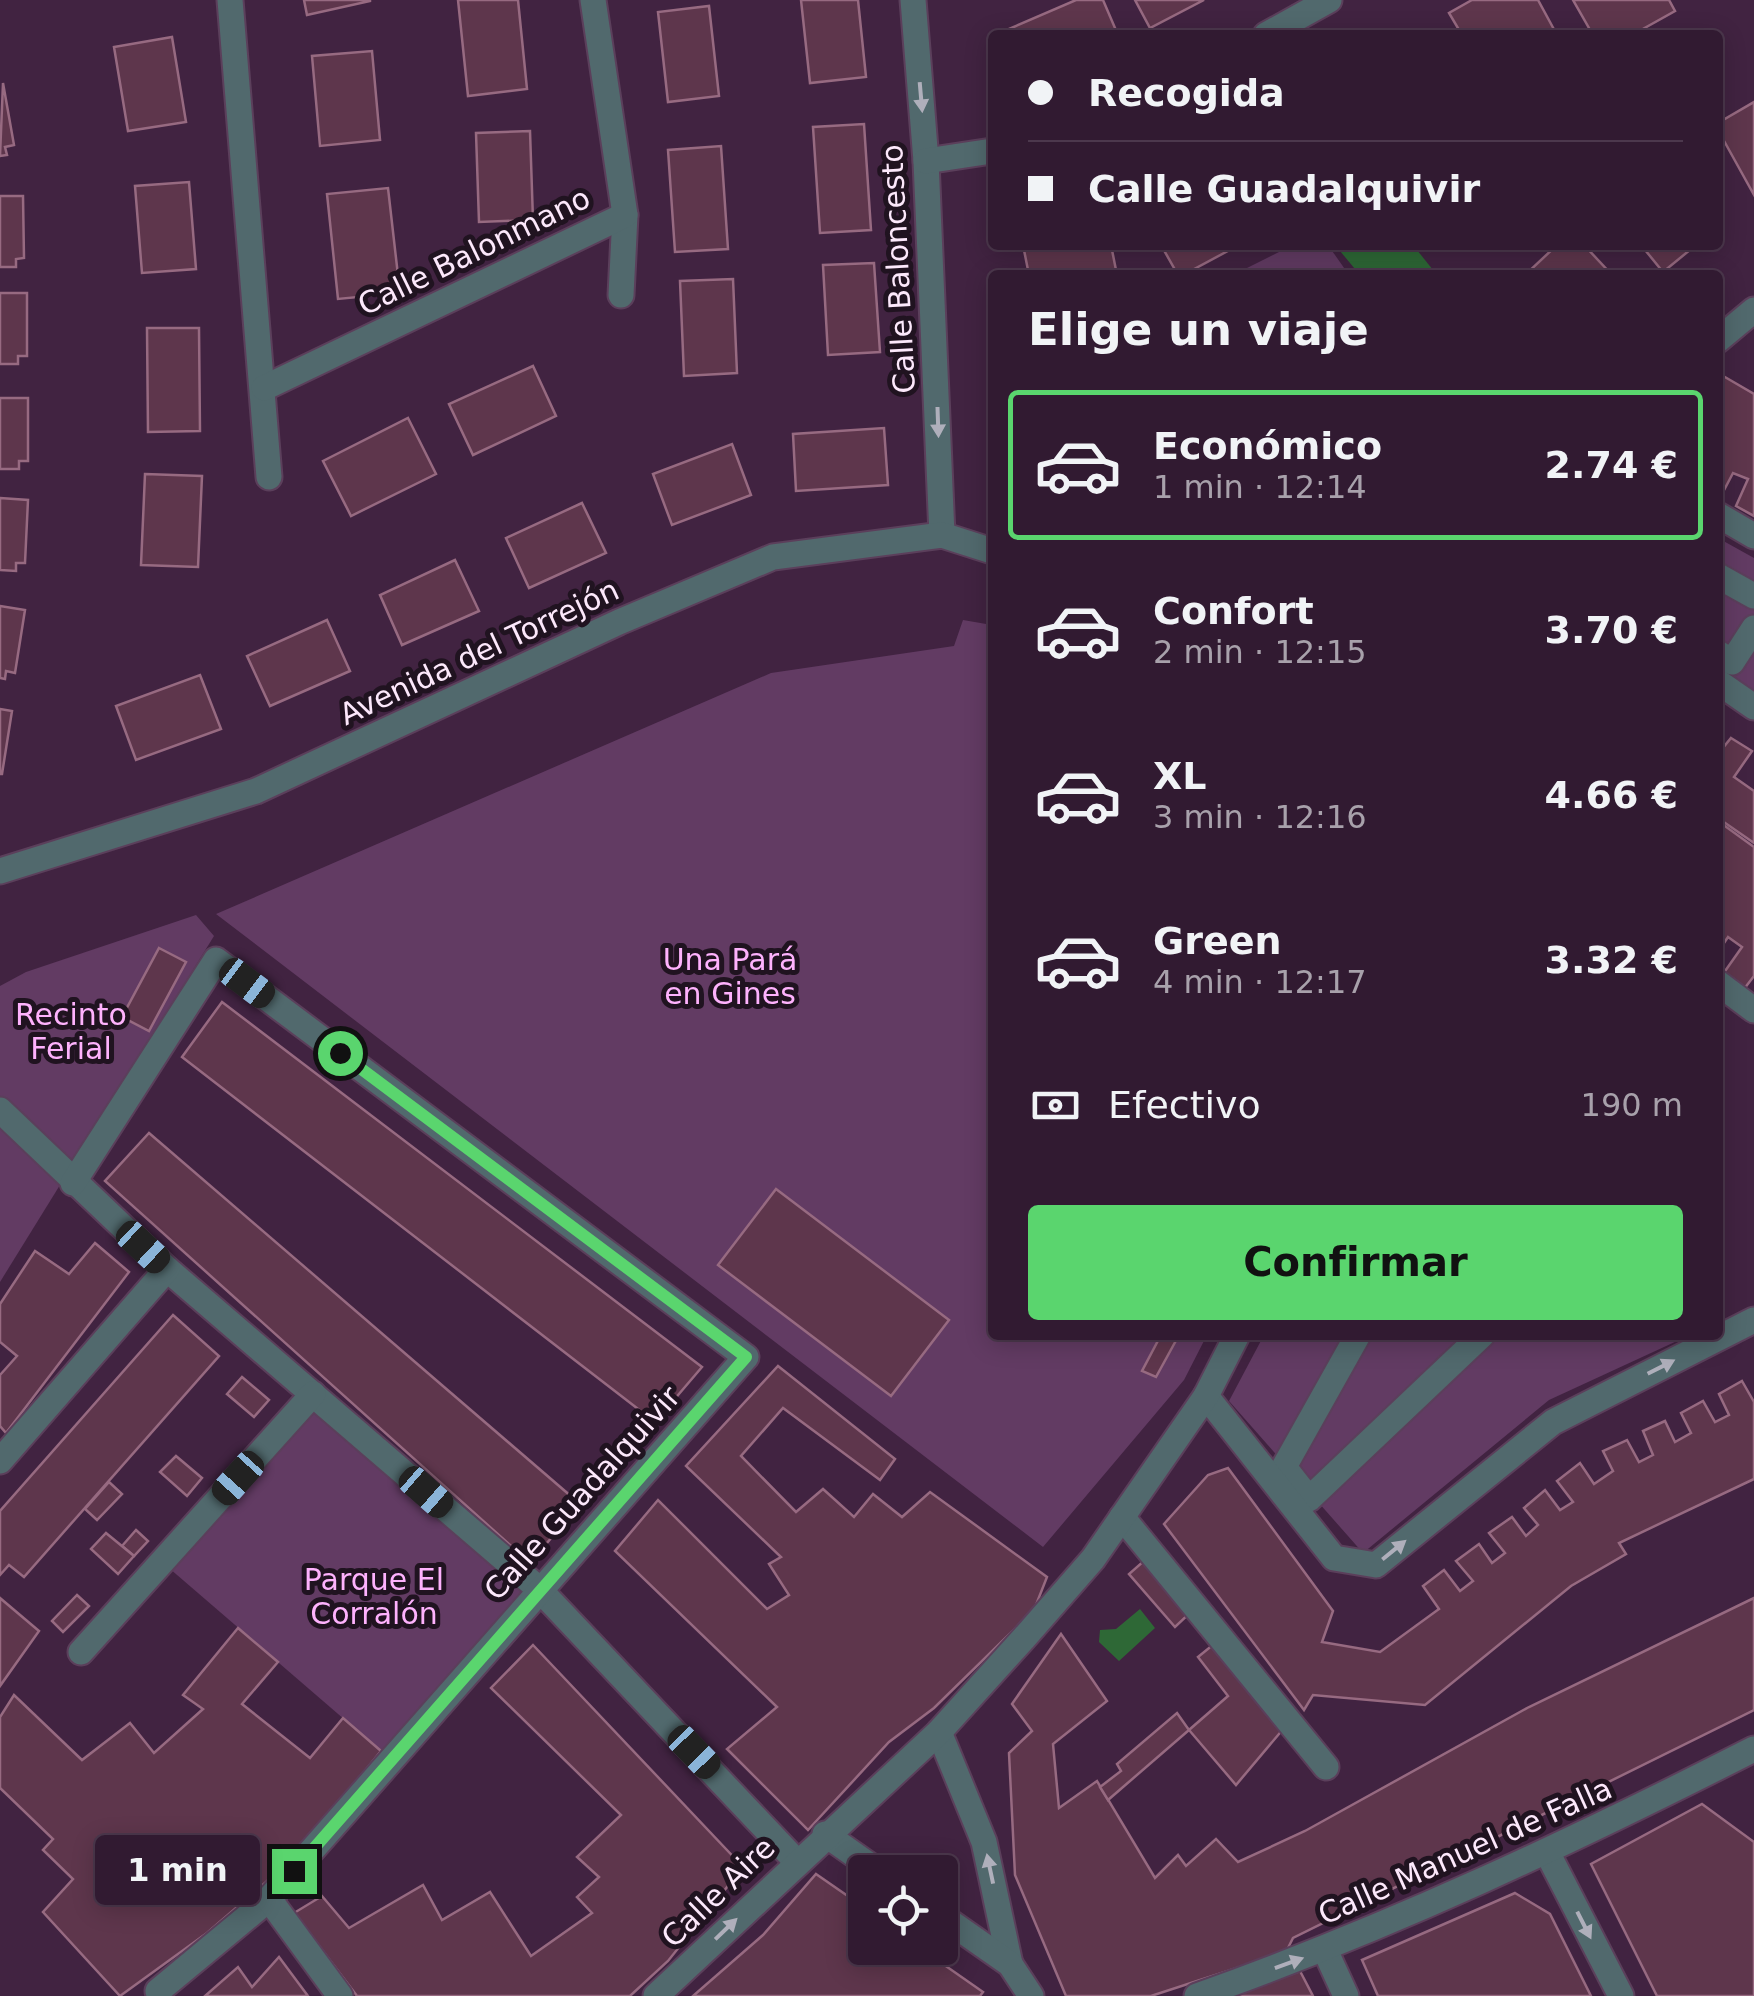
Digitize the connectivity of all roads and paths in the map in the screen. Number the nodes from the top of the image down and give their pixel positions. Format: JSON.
{"nodes":[{"id":1,"x":230,"y":0,"type":"edge"},
{"id":2,"x":593,"y":0,"type":"edge"},
{"id":3,"x":913,"y":0,"type":"edge"},
{"id":4,"x":1329,"y":0,"type":"edge"},
{"id":5,"x":1275,"y":30,"type":"edge"},
{"id":6,"x":988,"y":151,"type":"edge"},
{"id":7,"x":926,"y":161,"type":"junction"},
{"id":8,"x":625,"y":215,"type":"junction"},
{"id":9,"x":622,"y":295,"type":"dead end"},
{"id":10,"x":1754,"y":310,"type":"edge"},
{"id":11,"x":1723,"y":336,"type":"edge"},
{"id":12,"x":264,"y":388,"type":"junction"},
{"id":13,"x":268,"y":477,"type":"dead end"},
{"id":14,"x":1723,"y":518,"type":"edge"},
{"id":15,"x":942,"y":535,"type":"junction"},
{"id":16,"x":1754,"y":536,"type":"edge"},
{"id":17,"x":988,"y":550,"type":"edge"},
{"id":18,"x":1723,"y":579,"type":"edge"},
{"id":19,"x":1754,"y":596,"type":"edge"},
{"id":20,"x":1754,"y":628,"type":"edge"},
{"id":21,"x":1723,"y":656,"type":"edge"},
{"id":22,"x":1723,"y":685,"type":"edge"},
{"id":23,"x":1754,"y":707,"type":"edge"},
{"id":24,"x":0,"y":871,"type":"edge"},
{"id":25,"x":1723,"y":987,"type":"edge"},
{"id":26,"x":1754,"y":1010,"type":"edge"},
{"id":27,"x":0,"y":1110,"type":"edge"},
{"id":28,"x":73,"y":1182,"type":"junction"},
{"id":29,"x":166,"y":1268,"type":"junction"},
{"id":30,"x":1754,"y":1320,"type":"edge"},
{"id":31,"x":1723,"y":1336,"type":"edge"},
{"id":32,"x":1234,"y":1340,"type":"edge"},
{"id":33,"x":1355,"y":1340,"type":"edge"},
{"id":34,"x":1477,"y":1340,"type":"edge"},
{"id":35,"x":1715,"y":1340,"type":"edge"},
{"id":36,"x":312,"y":1394,"type":"junction"},
{"id":37,"x":1206,"y":1396,"type":"junction"},
{"id":38,"x":0,"y":1460,"type":"edge"},
{"id":39,"x":1122,"y":1517,"type":"junction"},
{"id":40,"x":539,"y":1589,"type":"junction"},
{"id":41,"x":81,"y":1652,"type":"dead end"},
{"id":42,"x":939,"y":1732,"type":"junction"},
{"id":43,"x":1754,"y":1749,"type":"edge"},
{"id":44,"x":1326,"y":1767,"type":"dead end"},
{"id":45,"x":825,"y":1834,"type":"junction"},
{"id":46,"x":1548,"y":1854,"type":"junction"},
{"id":47,"x":855,"y":1855,"type":"edge"},
{"id":48,"x":796,"y":1861,"type":"junction"},
{"id":49,"x":269,"y":1899,"type":"junction"},
{"id":50,"x":958,"y":1931,"type":"edge"},
{"id":51,"x":1325,"y":1950,"type":"junction"},
{"id":52,"x":1021,"y":1985,"type":"edge"},
{"id":53,"x":158,"y":1991,"type":"dead end"},
{"id":54,"x":340,"y":1996,"type":"edge"},
{"id":55,"x":656,"y":1996,"type":"edge"},
{"id":56,"x":1197,"y":1996,"type":"edge"},
{"id":57,"x":1346,"y":1996,"type":"edge"},
{"id":58,"x":1621,"y":1996,"type":"edge"}],
"edges":[{"from":1,"to":12,"type":"street"},
{"from":2,"to":8,"type":"street","name":"Calle Balonmano"},
{"from":3,"to":7,"type":"street","name":"Calle Baloncesto","one_way":true},
{"from":4,"to":5,"type":"street"},
{"from":6,"to":7,"type":"street"},
{"from":7,"to":15,"type":"street","name":"Calle Baloncesto","one_way":true},
{"from":8,"to":9,"type":"street"},
{"from":8,"to":12,"type":"street","name":"Calle Balonmano"},
{"from":10,"to":11,"type":"street"},
{"from":12,"to":13,"type":"street"},
{"from":14,"to":16,"type":"street"},
{"from":15,"to":17,"type":"street","name":"Avenida del Torrejón"},
{"from":15,"to":24,"type":"street","name":"Avenida del Torrejón"},
{"from":18,"to":19,"type":"street"},
{"from":20,"to":21,"type":"street"},
{"from":22,"to":23,"type":"street"},
{"from":25,"to":26,"type":"street"},
{"from":27,"to":28,"type":"street"},
{"from":28,"to":29,"type":"street"},
{"from":28,"to":40,"type":"street","name":"Calle Guadalquivir"},
{"from":29,"to":36,"type":"street"},
{"from":29,"to":38,"type":"street"},
{"from":31,"to":30,"type":"street","one_way":true},
{"from":32,"to":37,"type":"street","name":"Calle Aire"},
{"from":33,"to":34,"type":"street"},
{"from":37,"to":35,"type":"street","one_way":true},
{"from":36,"to":40,"type":"street"},
{"from":36,"to":41,"type":"street"},
{"from":37,"to":39,"type":"street","name":"Calle Aire"},
{"from":39,"to":42,"type":"street","name":"Calle Aire"},
{"from":39,"to":44,"type":"street"},
{"from":40,"to":48,"type":"street"},
{"from":40,"to":49,"type":"street","name":"Calle Guadalquivir"},
{"from":42,"to":45,"type":"street","name":"Calle Aire"},
{"from":52,"to":42,"type":"street","one_way":true},
{"from":43,"to":46,"type":"street","name":"Calle Manuel de Falla"},
{"from":45,"to":47,"type":"street"},
{"from":45,"to":48,"type":"street","name":"Calle Aire"},
{"from":46,"to":51,"type":"street","name":"Calle Manuel de Falla"},
{"from":46,"to":58,"type":"street","one_way":true},
{"from":55,"to":48,"type":"street","name":"Calle Aire","one_way":true},
{"from":49,"to":53,"type":"street","name":"Calle Guadalquivir"},
{"from":49,"to":54,"type":"street"},
{"from":50,"to":52,"type":"street"},
{"from":56,"to":51,"type":"street","name":"Calle Manuel de Falla","one_way":true},
{"from":51,"to":57,"type":"street"}]}
